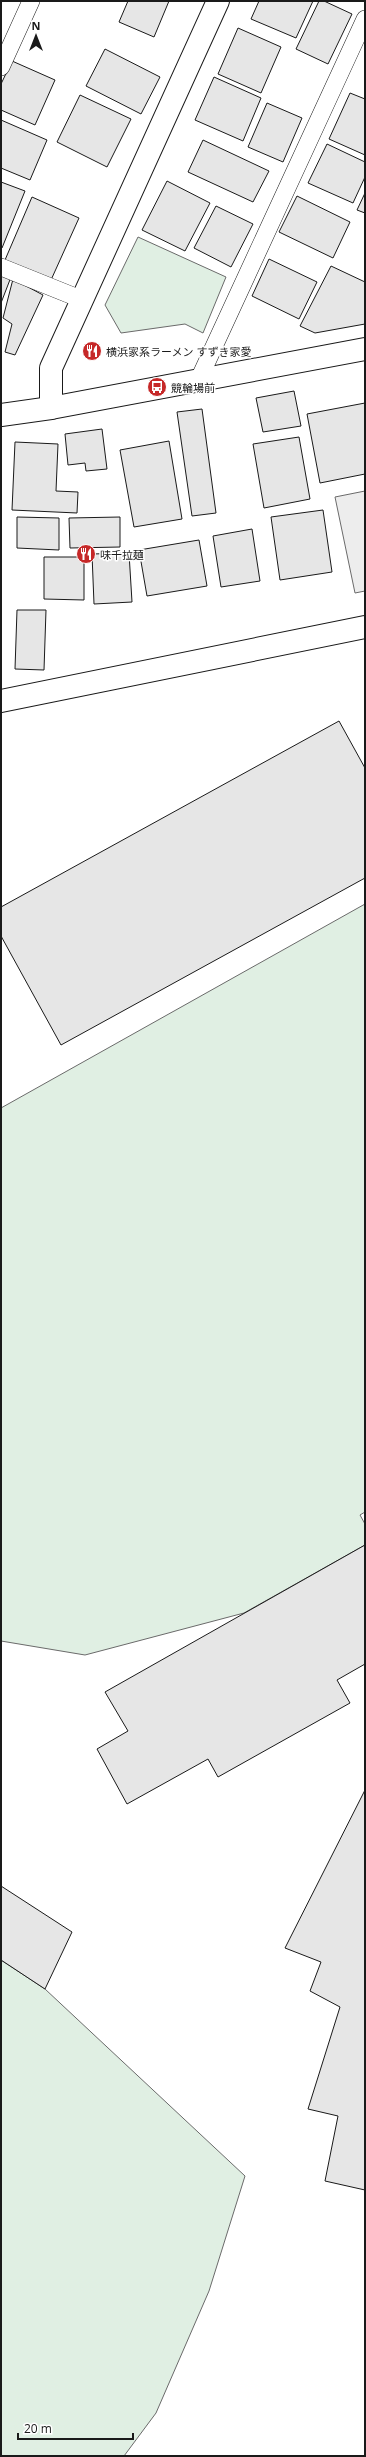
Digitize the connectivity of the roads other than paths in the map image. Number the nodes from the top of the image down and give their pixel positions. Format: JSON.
{"nodes":[{"id":1,"x":31,"y":1,"type":"edge"},
{"id":2,"x":218,"y":1,"type":"edge"},
{"id":3,"x":365,"y":19,"type":"edge"},
{"id":4,"x":1,"y":67,"type":"edge"},
{"id":5,"x":1,"y":267,"type":"edge"},
{"id":6,"x":82,"y":300,"type":"junction"},
{"id":7,"x":365,"y":349,"type":"edge"},
{"id":8,"x":199,"y":379,"type":"junction"},
{"id":9,"x":51,"y":408,"type":"junction"},
{"id":10,"x":1,"y":415,"type":"edge"},
{"id":11,"x":365,"y":627,"type":"edge"},
{"id":12,"x":1,"y":701,"type":"edge"}],
"edges":[{"from":1,"to":4,"type":"lane"},
{"from":2,"to":6,"type":"street"},
{"from":3,"to":8,"type":"lane"},
{"from":5,"to":6,"type":"lane"},
{"from":6,"to":9,"type":"street"},
{"from":7,"to":8,"type":"street"},
{"from":8,"to":9,"type":"street"},
{"from":9,"to":10,"type":"street"},
{"from":11,"to":12,"type":"street"}]}
